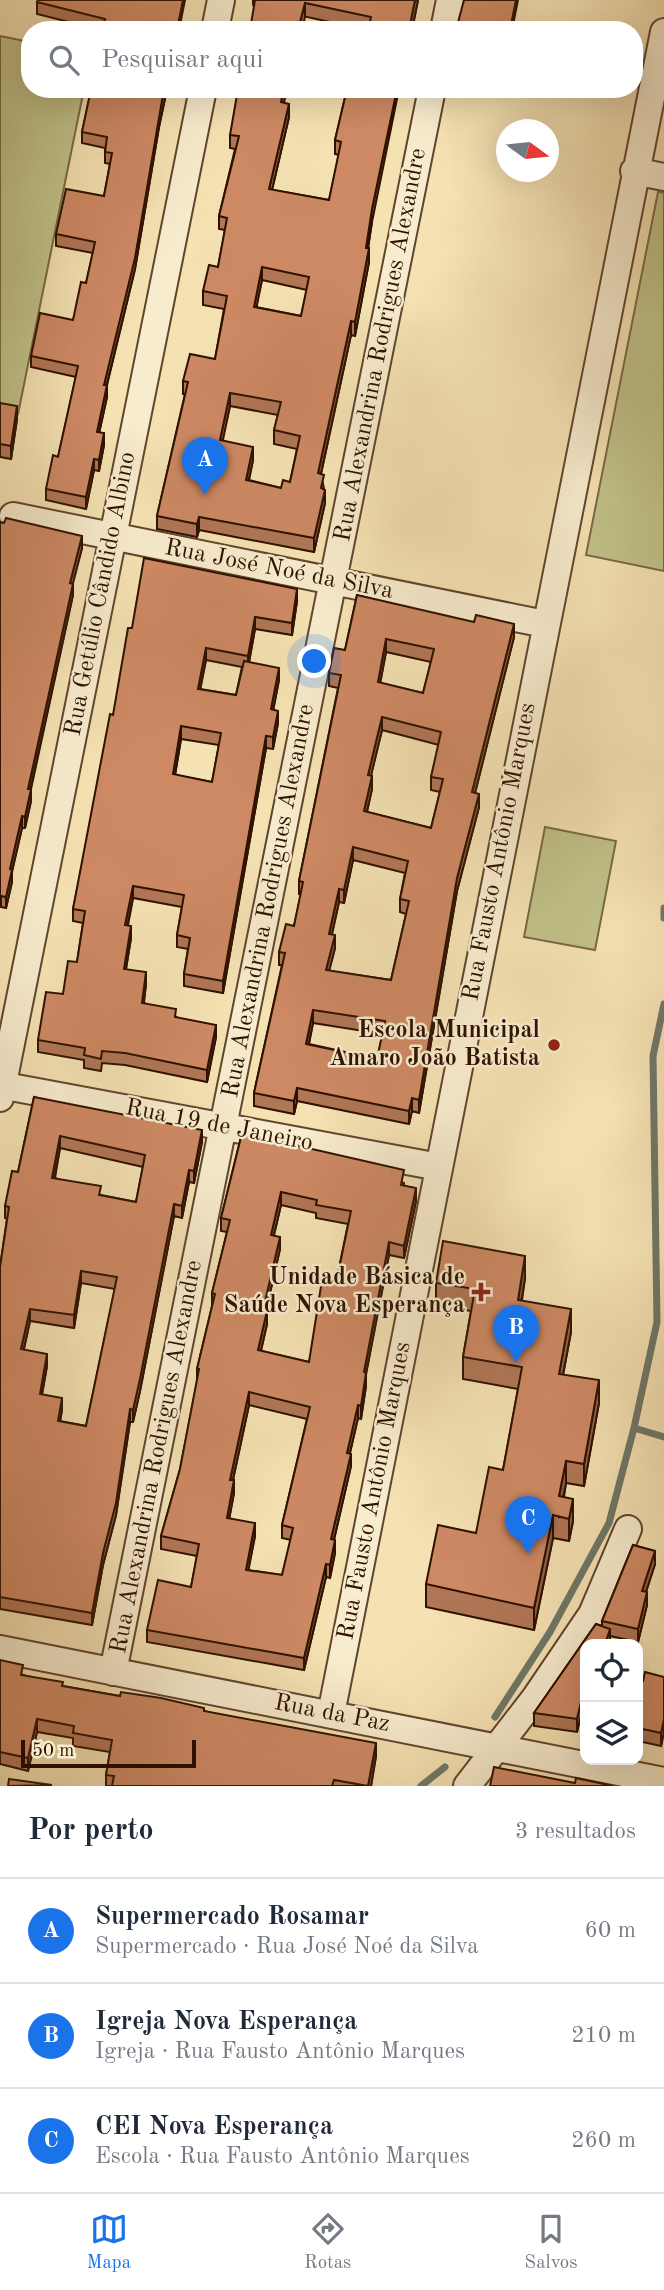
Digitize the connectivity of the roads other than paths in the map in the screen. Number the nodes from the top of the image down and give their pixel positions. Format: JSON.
{"nodes":[{"id":1,"x":221,"y":0,"type":"edge"},
{"id":2,"x":450,"y":0,"type":"edge"},
{"id":3,"x":217,"y":21,"type":"edge"},
{"id":4,"x":446,"y":21,"type":"edge"},
{"id":5,"x":664,"y":32,"type":"edge"},
{"id":6,"x":201,"y":98,"type":"edge"},
{"id":7,"x":430,"y":98,"type":"edge"},
{"id":8,"x":634,"y":171,"type":"junction"},
{"id":9,"x":664,"y":177,"type":"edge"},
{"id":10,"x":13,"y":516,"type":"dead end"},
{"id":11,"x":113,"y":536,"type":"junction"},
{"id":12,"x":333,"y":581,"type":"junction"},
{"id":13,"x":545,"y":624,"type":"junction"},
{"id":14,"x":1,"y":1090,"type":"edge"},
{"id":15,"x":223,"y":1126,"type":"junction"},
{"id":16,"x":439,"y":1167,"type":"junction"},
{"id":17,"x":628,"y":1529,"type":"dead end"},
{"id":18,"x":0,"y":1649,"type":"edge"},
{"id":19,"x":113,"y":1672,"type":"junction"},
{"id":20,"x":331,"y":1714,"type":"junction"},
{"id":21,"x":498,"y":1747,"type":"junction"},
{"id":22,"x":664,"y":1781,"type":"edge"},
{"id":23,"x":467,"y":1786,"type":"edge"}],
"edges":[{"from":1,"to":3,"type":"street"},
{"from":2,"to":4,"type":"street"},
{"from":5,"to":8,"type":"street","name":"Rua Fausto Antônio Marques"},
{"from":6,"to":11,"type":"street","name":"Rua Getúlio Cândido Albino"},
{"from":7,"to":12,"type":"street","name":"Rua Alexandrina Rodrigues Alexandre"},
{"from":8,"to":9,"type":"street"},
{"from":8,"to":13,"type":"street","name":"Rua Fausto Antônio Marques"},
{"from":10,"to":11,"type":"street","name":"Rua José Noé da Silva"},
{"from":11,"to":12,"type":"street","name":"Rua José Noé da Silva"},
{"from":11,"to":14,"type":"street","name":"Rua Getúlio Cândido Albino"},
{"from":12,"to":13,"type":"street","name":"Rua José Noé da Silva"},
{"from":12,"to":15,"type":"street","name":"Rua Alexandrina Rodrigues Alexandre"},
{"from":13,"to":16,"type":"street","name":"Rua Fausto Antônio Marques"},
{"from":14,"to":15,"type":"street","name":"Rua 19 de Janeiro"},
{"from":15,"to":16,"type":"street","name":"Rua 19 de Janeiro"},
{"from":15,"to":19,"type":"street","name":"Rua Alexandrina Rodrigues Alexandre"},
{"from":16,"to":20,"type":"street","name":"Rua Fausto Antônio Marques"},
{"from":17,"to":21,"type":"street"},
{"from":18,"to":19,"type":"street","name":"Rua da Paz"},
{"from":19,"to":20,"type":"street","name":"Rua da Paz"},
{"from":20,"to":21,"type":"street","name":"Rua da Paz"},
{"from":21,"to":22,"type":"street","name":"Rua da Paz"},
{"from":21,"to":23,"type":"street"}]}
